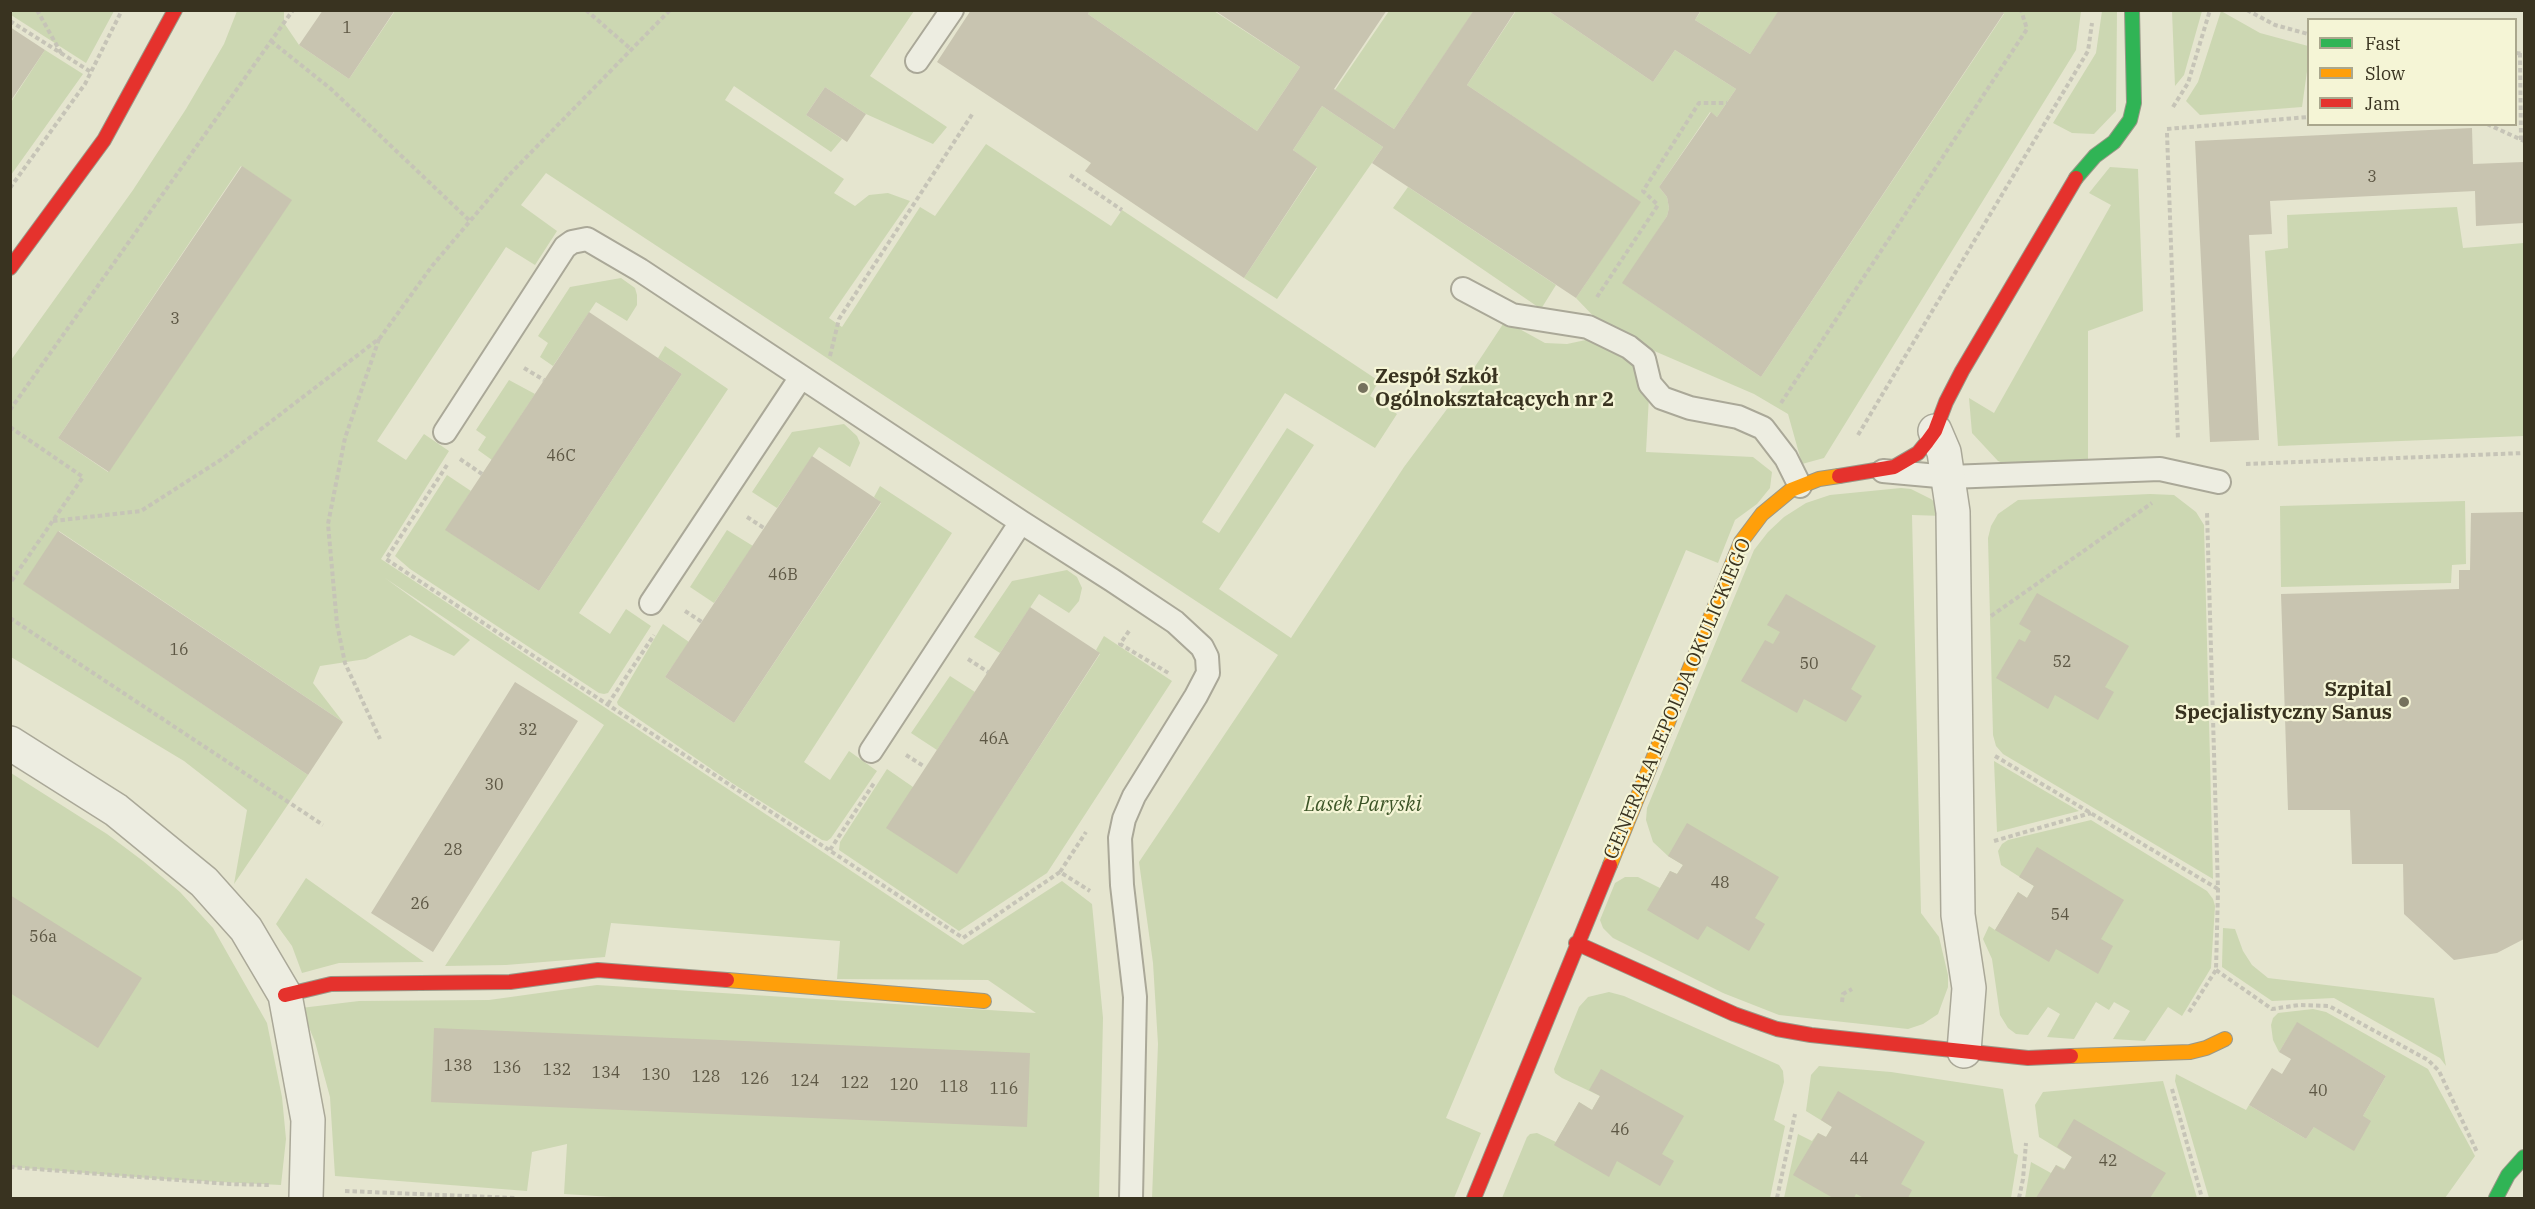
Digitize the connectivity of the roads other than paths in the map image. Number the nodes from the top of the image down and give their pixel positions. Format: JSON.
{"nodes":[{"id":1,"x":175,"y":10,"type":"edge"},
{"id":2,"x":952,"y":10,"type":"edge"},
{"id":3,"x":2132,"y":10,"type":"edge"},
{"id":4,"x":917,"y":61,"type":"dead end"},
{"id":5,"x":10,"y":268,"type":"edge"},
{"id":6,"x":1463,"y":289,"type":"dead end"},
{"id":7,"x":807,"y":381,"type":"junction"},
{"id":8,"x":1935,"y":431,"type":"junction"},
{"id":9,"x":445,"y":432,"type":"dead end"},
{"id":10,"x":1882,"y":471,"type":"junction"},
{"id":11,"x":1949,"y":477,"type":"junction"},
{"id":12,"x":2219,"y":482,"type":"dead end"},
{"id":13,"x":1800,"y":486,"type":"junction"},
{"id":14,"x":1021,"y":522,"type":"junction"},
{"id":15,"x":651,"y":603,"type":"dead end"},
{"id":16,"x":10,"y":743,"type":"edge"},
{"id":17,"x":871,"y":751,"type":"dead end"},
{"id":18,"x":1576,"y":943,"type":"junction"},
{"id":19,"x":285,"y":995,"type":"junction"},
{"id":20,"x":984,"y":1001,"type":"dead end"},
{"id":21,"x":2225,"y":1039,"type":"dead end"},
{"id":22,"x":1964,"y":1051,"type":"junction"},
{"id":23,"x":2524,"y":1157,"type":"edge"},
{"id":24,"x":307,"y":1194,"type":"edge"},
{"id":25,"x":1131,"y":1198,"type":"edge"},
{"id":26,"x":1474,"y":1198,"type":"edge"},
{"id":27,"x":2496,"y":1198,"type":"edge"}],
"edges":[{"from":1,"to":5,"type":"street"},
{"from":2,"to":4,"type":"lane"},
{"from":3,"to":8,"type":"street","name":"GENERAŁA LEPOLDA OKULICKIEGO"},
{"from":6,"to":13,"type":"lane"},
{"from":7,"to":9,"type":"lane"},
{"from":7,"to":14,"type":"lane"},
{"from":7,"to":15,"type":"lane"},
{"from":8,"to":10,"type":"street","name":"GENERAŁA LEPOLDA OKULICKIEGO"},
{"from":8,"to":11,"type":"street"},
{"from":10,"to":11,"type":"lane","name":"GENERAŁA LEPOLDA OKULICKIEGO"},
{"from":10,"to":13,"type":"street","name":"GENERAŁA LEPOLDA OKULICKIEGO"},
{"from":11,"to":12,"type":"lane","name":"GENERAŁA LEPOLDA OKULICKIEGO"},
{"from":11,"to":22,"type":"street"},
{"from":13,"to":18,"type":"street","name":"GENERAŁA LEPOLDA OKULICKIEGO"},
{"from":14,"to":17,"type":"lane"},
{"from":14,"to":25,"type":"lane"},
{"from":16,"to":19,"type":"street"},
{"from":18,"to":22,"type":"street"},
{"from":18,"to":26,"type":"street","name":"GENERAŁA LEPOLDA OKULICKIEGO"},
{"from":19,"to":20,"type":"street"},
{"from":19,"to":24,"type":"street"},
{"from":21,"to":22,"type":"street"},
{"from":23,"to":27,"type":"street"}]}
